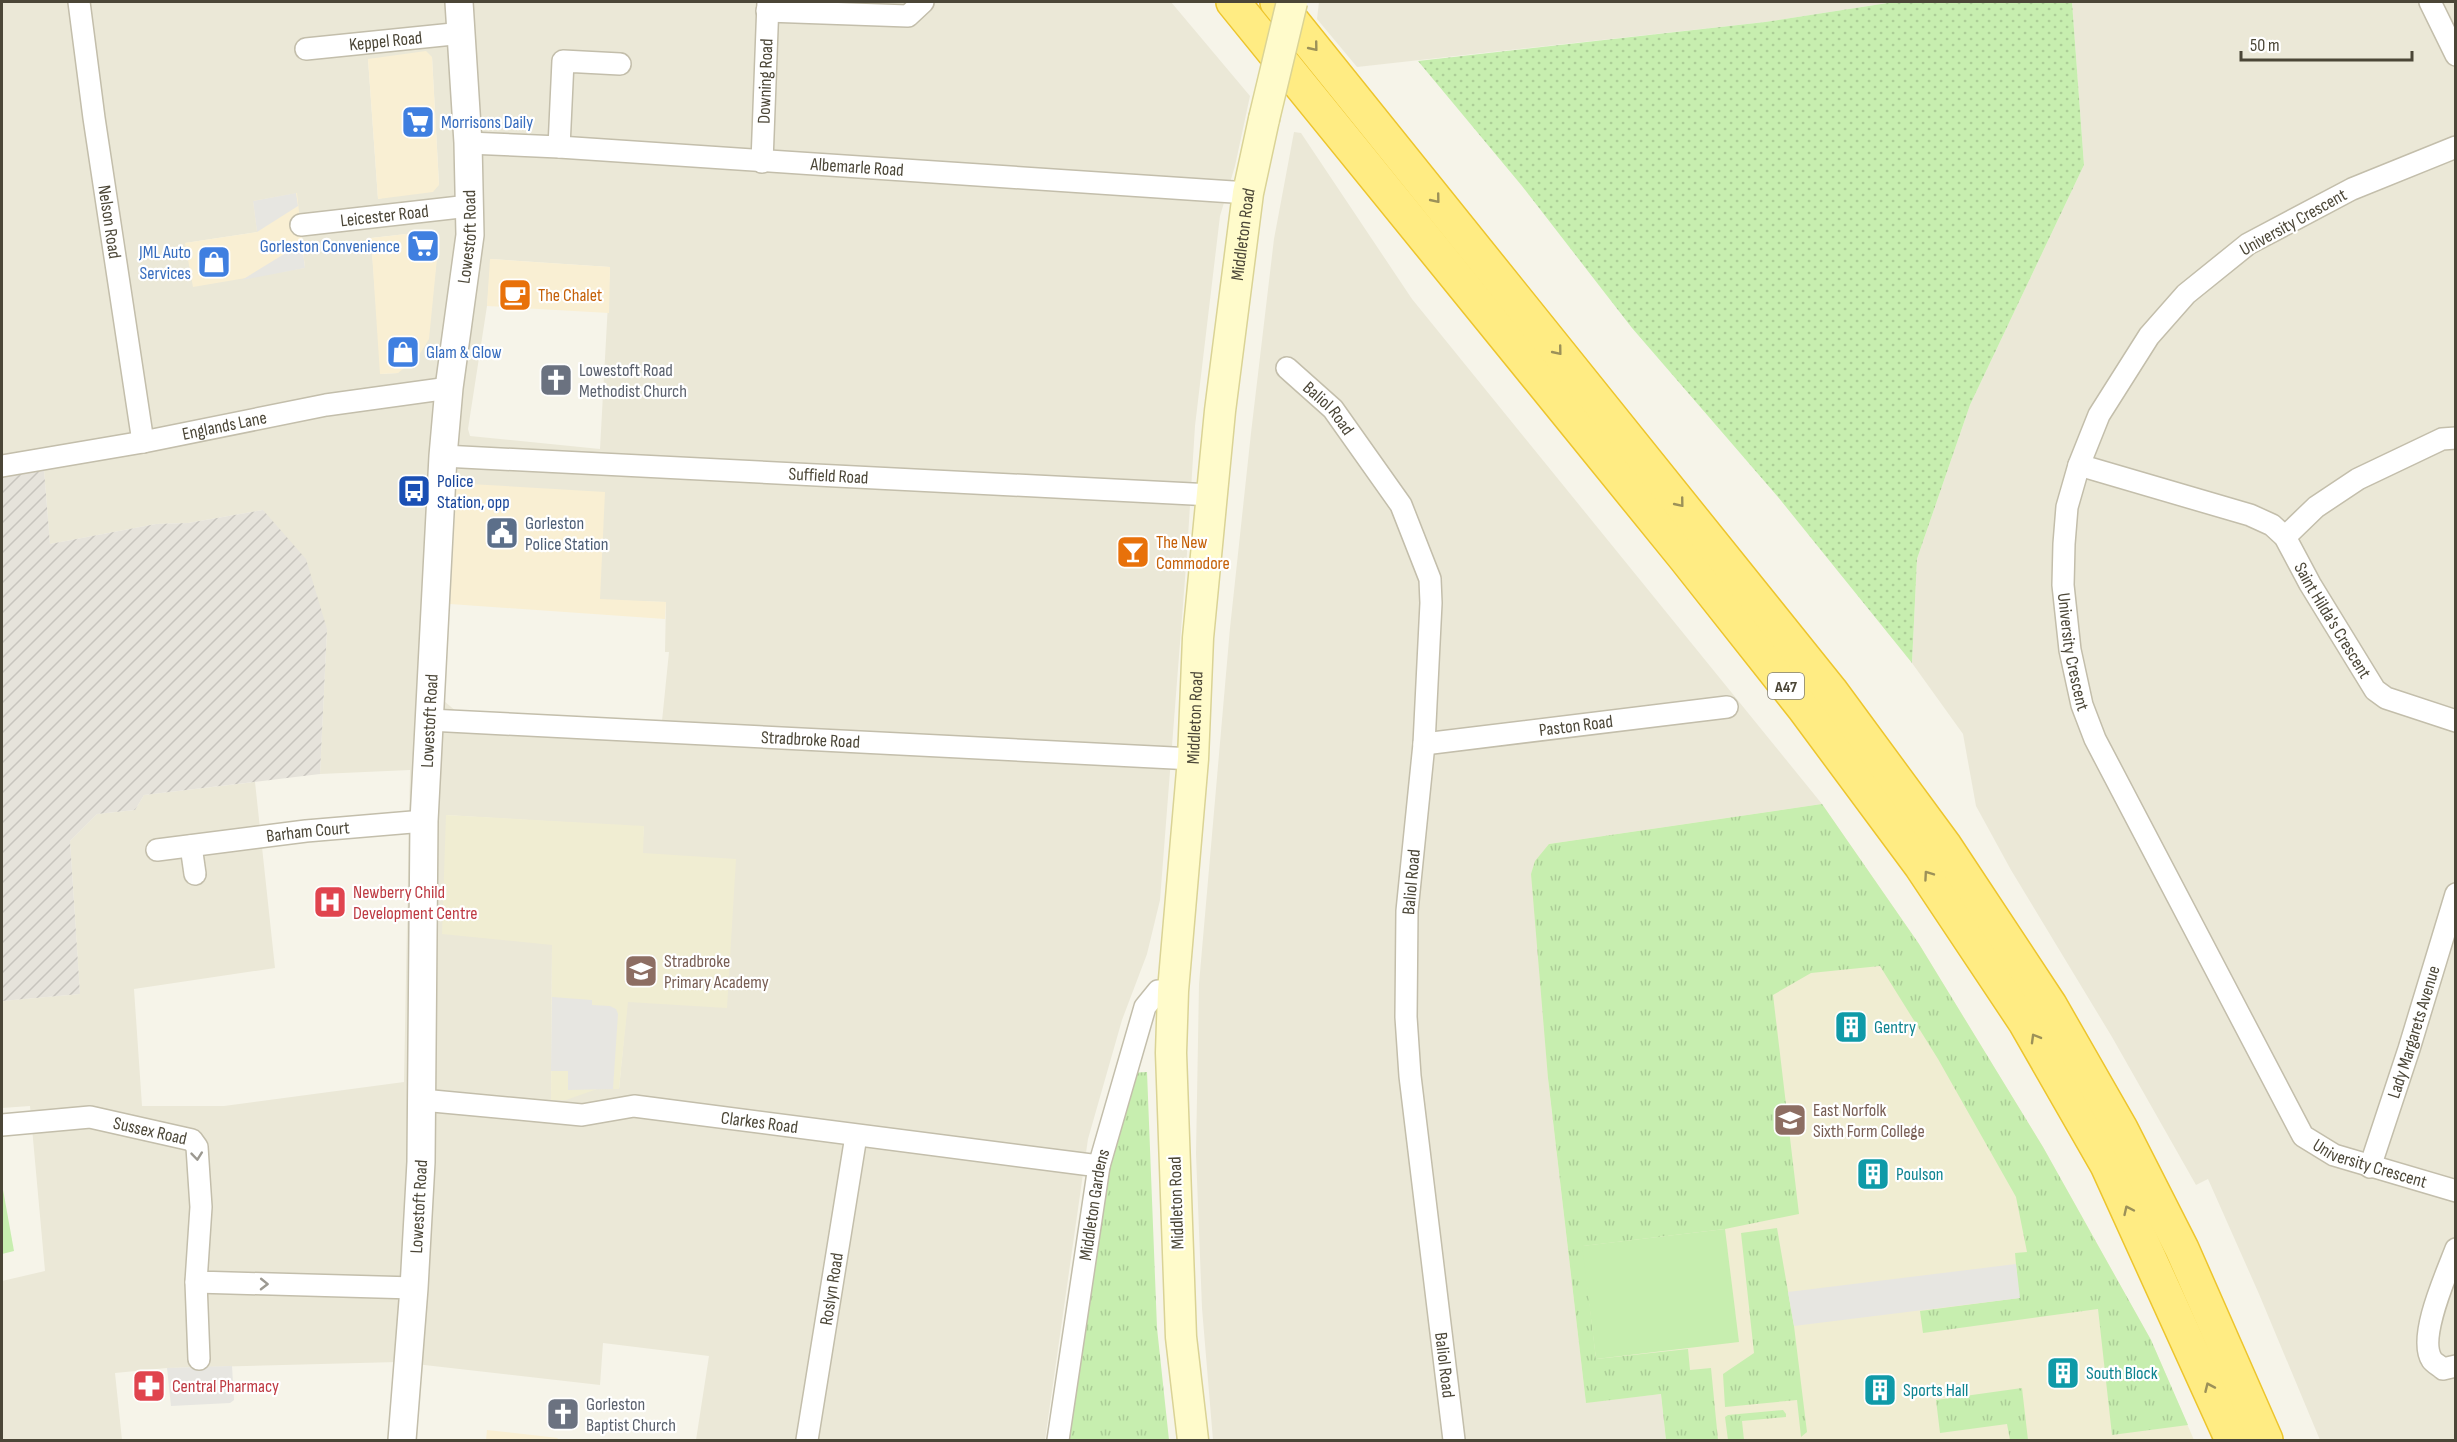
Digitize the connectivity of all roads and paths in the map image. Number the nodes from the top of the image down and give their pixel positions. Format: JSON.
{"nodes":[{"id":1,"x":79,"y":2,"type":"edge"},
{"id":2,"x":459,"y":2,"type":"edge"},
{"id":3,"x":922,"y":2,"type":"edge"},
{"id":4,"x":1233,"y":2,"type":"edge"},
{"id":5,"x":1277,"y":2,"type":"edge"},
{"id":6,"x":1292,"y":2,"type":"edge"},
{"id":7,"x":2430,"y":2,"type":"edge"},
{"id":8,"x":767,"y":6,"type":"edge"},
{"id":9,"x":463,"y":33,"type":"junction"},
{"id":10,"x":306,"y":49,"type":"dead end"},
{"id":11,"x":2456,"y":55,"type":"edge"},
{"id":12,"x":621,"y":63,"type":"dead end"},
{"id":13,"x":468,"y":143,"type":"junction"},
{"id":14,"x":559,"y":147,"type":"junction"},
{"id":15,"x":2456,"y":147,"type":"edge"},
{"id":16,"x":762,"y":162,"type":"junction"},
{"id":17,"x":1248,"y":193,"type":"junction"},
{"id":18,"x":469,"y":206,"type":"junction"},
{"id":19,"x":301,"y":225,"type":"dead end"},
{"id":20,"x":1287,"y":368,"type":"dead end"},
{"id":21,"x":449,"y":388,"type":"junction"},
{"id":22,"x":2456,"y":438,"type":"edge"},
{"id":23,"x":143,"y":442,"type":"junction"},
{"id":24,"x":443,"y":456,"type":"junction"},
{"id":25,"x":2079,"y":465,"type":"junction"},
{"id":26,"x":2,"y":466,"type":"edge"},
{"id":27,"x":1212,"y":495,"type":"junction"},
{"id":28,"x":2285,"y":537,"type":"junction"},
{"id":29,"x":1727,"y":707,"type":"dead end"},
{"id":30,"x":429,"y":720,"type":"junction"},
{"id":31,"x":2456,"y":721,"type":"edge"},
{"id":32,"x":1424,"y":744,"type":"junction"},
{"id":33,"x":1193,"y":759,"type":"junction"},
{"id":34,"x":424,"y":821,"type":"junction"},
{"id":35,"x":191,"y":846,"type":"junction"},
{"id":36,"x":157,"y":850,"type":"dead end"},
{"id":37,"x":195,"y":874,"type":"dead end"},
{"id":38,"x":2456,"y":894,"type":"edge"},
{"id":39,"x":1173,"y":991,"type":"junction"},
{"id":40,"x":422,"y":1100,"type":"junction"},
{"id":41,"x":2,"y":1125,"type":"edge"},
{"id":42,"x":856,"y":1136,"type":"junction"},
{"id":43,"x":1099,"y":1166,"type":"junction"},
{"id":44,"x":2370,"y":1167,"type":"junction"},
{"id":45,"x":2456,"y":1191,"type":"edge"},
{"id":46,"x":2456,"y":1249,"type":"edge"},
{"id":47,"x":196,"y":1282,"type":"junction"},
{"id":48,"x":414,"y":1288,"type":"junction"},
{"id":49,"x":199,"y":1359,"type":"dead end"},
{"id":50,"x":2456,"y":1366,"type":"edge"},
{"id":51,"x":402,"y":1440,"type":"edge"},
{"id":52,"x":807,"y":1440,"type":"edge"},
{"id":53,"x":1058,"y":1440,"type":"edge"},
{"id":54,"x":1193,"y":1440,"type":"edge"},
{"id":55,"x":1454,"y":1440,"type":"edge"},
{"id":56,"x":2232,"y":1440,"type":"edge"},
{"id":57,"x":2266,"y":1440,"type":"edge"}],
"edges":[{"from":1,"to":23,"type":"street","name":"Nelson Road"},
{"from":2,"to":9,"type":"street","name":"Lowestoft Road"},
{"from":3,"to":8,"type":"street"},
{"from":56,"to":4,"type":"highway","number":"A47","one_way":true},
{"from":5,"to":57,"type":"highway","number":"A47","one_way":true},
{"from":6,"to":17,"type":"main road","name":"Middleton Road","bridge":true},
{"from":7,"to":11,"type":"street"},
{"from":8,"to":16,"type":"street","name":"Downing Road"},
{"from":9,"to":10,"type":"street","name":"Keppel Road"},
{"from":9,"to":13,"type":"street","name":"Lowestoft Road"},
{"from":12,"to":14,"type":"street"},
{"from":13,"to":14,"type":"street","name":"Albemarle Road"},
{"from":13,"to":18,"type":"street","name":"Lowestoft Road"},
{"from":14,"to":16,"type":"street","name":"Albemarle Road"},
{"from":15,"to":25,"type":"street","name":"University Crescent"},
{"from":16,"to":17,"type":"street","name":"Albemarle Road"},
{"from":17,"to":27,"type":"main road","name":"Middleton Road"},
{"from":18,"to":19,"type":"street","name":"Leicester Road"},
{"from":18,"to":21,"type":"street","name":"Lowestoft Road"},
{"from":20,"to":32,"type":"street","name":"Baliol Road"},
{"from":21,"to":23,"type":"street","name":"Englands Lane"},
{"from":21,"to":24,"type":"street","name":"Lowestoft Road"},
{"from":22,"to":28,"type":"street"},
{"from":23,"to":26,"type":"street","name":"Englands Lane"},
{"from":24,"to":27,"type":"street","name":"Suffield Road"},
{"from":24,"to":30,"type":"street","name":"Lowestoft Road"},
{"from":25,"to":28,"type":"street","name":"Saint Hilda's Crescent"},
{"from":25,"to":44,"type":"street","name":"University Crescent"},
{"from":27,"to":33,"type":"main road","name":"Middleton Road"},
{"from":28,"to":31,"type":"street","name":"Saint Hilda's Crescent"},
{"from":29,"to":32,"type":"street","name":"Paston Road"},
{"from":30,"to":33,"type":"street","name":"Stradbroke Road"},
{"from":30,"to":34,"type":"street","name":"Lowestoft Road"},
{"from":32,"to":55,"type":"street","name":"Baliol Road"},
{"from":33,"to":39,"type":"main road","name":"Middleton Road"},
{"from":34,"to":35,"type":"street","name":"Barham Court"},
{"from":34,"to":40,"type":"street","name":"Lowestoft Road"},
{"from":35,"to":36,"type":"street","name":"Barham Court"},
{"from":35,"to":37,"type":"street"},
{"from":38,"to":44,"type":"street","name":"Lady Margarets Avenue"},
{"from":39,"to":43,"type":"street","name":"Middleton Gardens"},
{"from":39,"to":54,"type":"main road","name":"Middleton Road"},
{"from":40,"to":42,"type":"street","name":"Clarkes Road"},
{"from":40,"to":48,"type":"street","name":"Lowestoft Road"},
{"from":41,"to":47,"type":"street","name":"Sussex Road","one_way":true},
{"from":42,"to":43,"type":"street","name":"Clarkes Road"},
{"from":42,"to":52,"type":"street","name":"Roslyn Road"},
{"from":43,"to":53,"type":"street","name":"Middleton Gardens"},
{"from":44,"to":45,"type":"street","name":"University Crescent"},
{"from":46,"to":50,"type":"street"},
{"from":47,"to":48,"type":"street","one_way":true},
{"from":47,"to":49,"type":"street","name":"Sussex Road"},
{"from":48,"to":51,"type":"street","name":"Lowestoft Road"}]}
